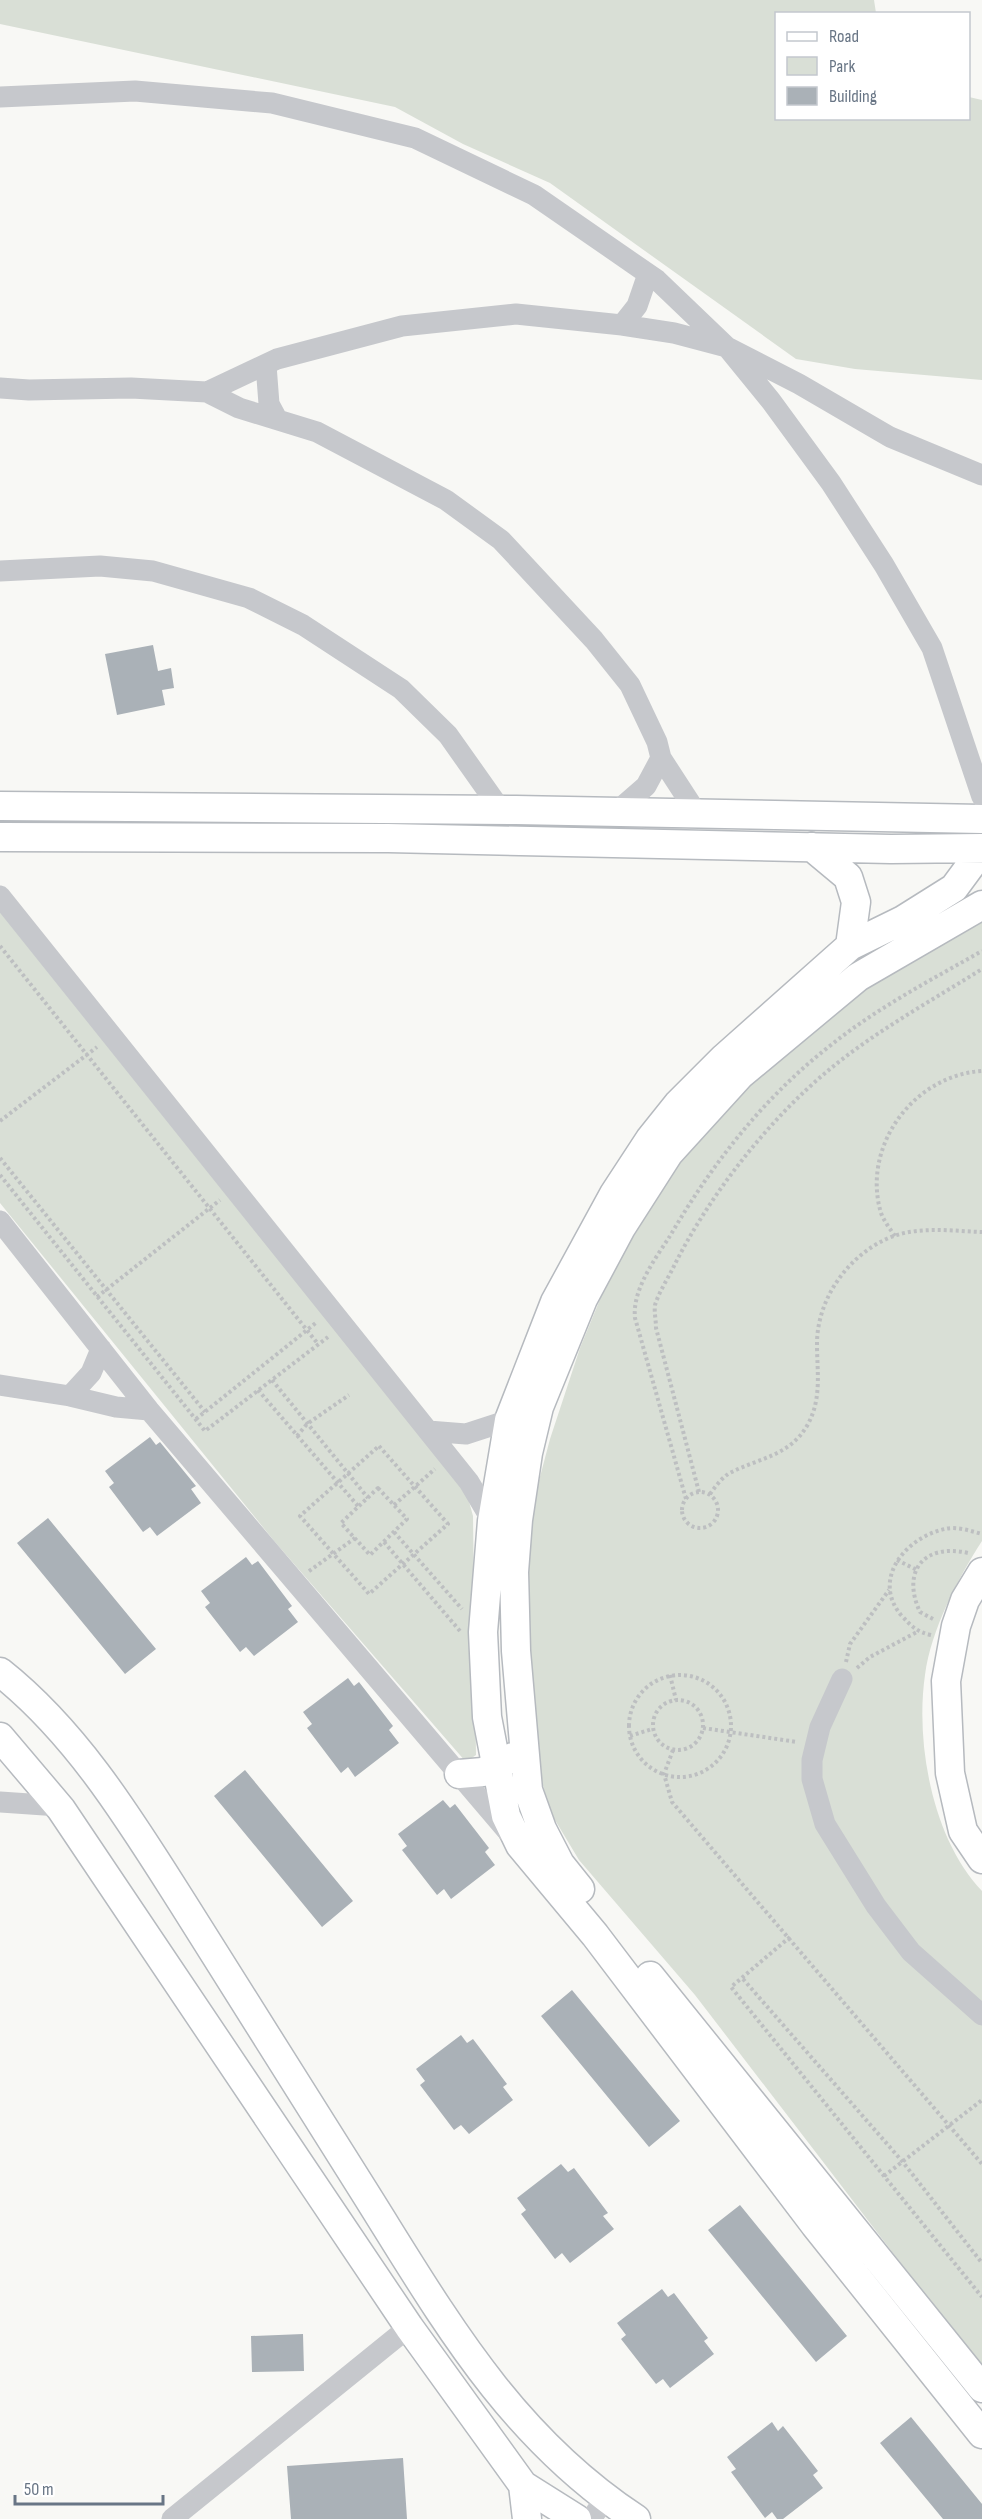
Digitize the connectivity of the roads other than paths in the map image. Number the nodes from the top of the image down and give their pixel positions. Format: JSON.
{"nodes":[{"id":1,"x":0,"y":97,"type":"edge"},
{"id":2,"x":648,"y":274,"type":"junction"},
{"id":3,"x":622,"y":325,"type":"junction"},
{"id":4,"x":727,"y":347,"type":"junction"},
{"id":5,"x":266,"y":365,"type":"junction"},
{"id":6,"x":0,"y":388,"type":"edge"},
{"id":7,"x":207,"y":392,"type":"junction"},
{"id":8,"x":277,"y":419,"type":"junction"},
{"id":9,"x":982,"y":475,"type":"edge"},
{"id":10,"x":0,"y":571,"type":"edge"},
{"id":11,"x":661,"y":758,"type":"junction"},
{"id":12,"x":982,"y":797,"type":"edge"},
{"id":13,"x":0,"y":806,"type":"edge"},
{"id":14,"x":501,"y":810,"type":"junction"},
{"id":15,"x":615,"y":813,"type":"junction"},
{"id":16,"x":698,"y":815,"type":"junction"},
{"id":17,"x":982,"y":819,"type":"edge"},
{"id":18,"x":0,"y":837,"type":"edge"},
{"id":19,"x":812,"y":847,"type":"junction"},
{"id":20,"x":982,"y":849,"type":"edge"},
{"id":21,"x":0,"y":896,"type":"edge"},
{"id":22,"x":982,"y":906,"type":"edge"},
{"id":23,"x":850,"y":946,"type":"junction"},
{"id":24,"x":0,"y":1221,"type":"edge"},
{"id":25,"x":101,"y":1349,"type":"junction"},
{"id":26,"x":0,"y":1385,"type":"edge"},
{"id":27,"x":70,"y":1396,"type":"junction"},
{"id":28,"x":149,"y":1410,"type":"junction"},
{"id":29,"x":509,"y":1420,"type":"junction"},
{"id":30,"x":428,"y":1431,"type":"junction"},
{"id":31,"x":492,"y":1521,"type":"junction"},
{"id":32,"x":978,"y":1563,"type":"edge"},
{"id":33,"x":0,"y":1672,"type":"edge"},
{"id":34,"x":842,"y":1679,"type":"road end"},
{"id":35,"x":0,"y":1737,"type":"edge"},
{"id":36,"x":525,"y":1750,"type":"junction"},
{"id":37,"x":497,"y":1765,"type":"junction"},
{"id":38,"x":459,"y":1774,"type":"junction"},
{"id":39,"x":0,"y":1802,"type":"edge"},
{"id":40,"x":59,"y":1806,"type":"junction"},
{"id":41,"x":520,"y":1845,"type":"junction"},
{"id":42,"x":982,"y":1859,"type":"edge"},
{"id":43,"x":982,"y":2015,"type":"edge"},
{"id":44,"x":409,"y":2326,"type":"junction"},
{"id":45,"x":982,"y":2388,"type":"edge"},
{"id":46,"x":982,"y":2434,"type":"edge"},
{"id":47,"x":523,"y":2485,"type":"junction"},
{"id":48,"x":598,"y":2509,"type":"edge"},
{"id":49,"x":182,"y":2516,"type":"edge"},
{"id":50,"x":634,"y":2518,"type":"edge"},
{"id":51,"x":527,"y":2519,"type":"edge"},
{"id":52,"x":577,"y":2519,"type":"edge"}],
"edges":[{"from":1,"to":2,"type":"street"},
{"from":2,"to":3,"type":"street"},
{"from":2,"to":4,"type":"street"},
{"from":3,"to":4,"type":"street"},
{"from":3,"to":5,"type":"street"},
{"from":4,"to":9,"type":"street"},
{"from":4,"to":12,"type":"street"},
{"from":5,"to":7,"type":"street"},
{"from":5,"to":8,"type":"street"},
{"from":6,"to":7,"type":"street"},
{"from":7,"to":8,"type":"street"},
{"from":8,"to":11,"type":"street"},
{"from":10,"to":14,"type":"street"},
{"from":11,"to":15,"type":"street"},
{"from":11,"to":16,"type":"street"},
{"from":13,"to":14,"type":"street"},
{"from":14,"to":15,"type":"street"},
{"from":15,"to":16,"type":"street"},
{"from":16,"to":17,"type":"street"},
{"from":18,"to":19,"type":"street"},
{"from":19,"to":20,"type":"street"},
{"from":19,"to":23,"type":"street"},
{"from":20,"to":23,"type":"street"},
{"from":21,"to":30,"type":"street"},
{"from":22,"to":36,"type":"street"},
{"from":23,"to":29,"type":"street"},
{"from":24,"to":25,"type":"street"},
{"from":25,"to":27,"type":"street"},
{"from":25,"to":28,"type":"street"},
{"from":26,"to":27,"type":"street"},
{"from":27,"to":28,"type":"street"},
{"from":28,"to":38,"type":"street"},
{"from":29,"to":30,"type":"street"},
{"from":29,"to":31,"type":"street"},
{"from":30,"to":31,"type":"street"},
{"from":31,"to":37,"type":"street"},
{"from":32,"to":42,"type":"street"},
{"from":33,"to":48,"type":"street"},
{"from":34,"to":43,"type":"street"},
{"from":35,"to":40,"type":"street"},
{"from":36,"to":37,"type":"street"},
{"from":36,"to":45,"type":"street"},
{"from":37,"to":38,"type":"street"},
{"from":37,"to":41,"type":"street"},
{"from":38,"to":41,"type":"street"},
{"from":39,"to":40,"type":"street"},
{"from":40,"to":44,"type":"street"},
{"from":41,"to":46,"type":"street"},
{"from":44,"to":47,"type":"street"},
{"from":44,"to":49,"type":"street"},
{"from":47,"to":51,"type":"street"},
{"from":47,"to":52,"type":"street"},
{"from":48,"to":50,"type":"street"}]}
